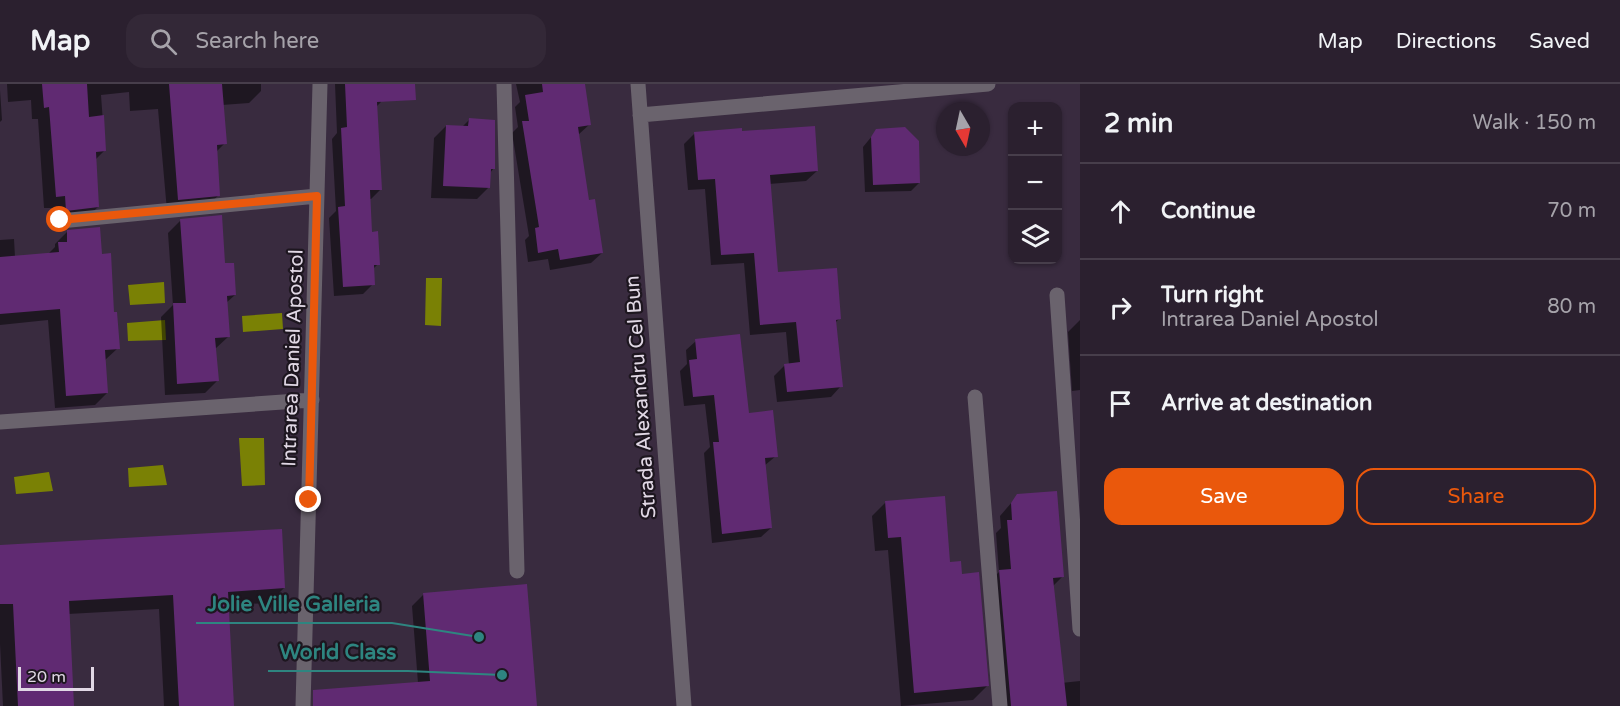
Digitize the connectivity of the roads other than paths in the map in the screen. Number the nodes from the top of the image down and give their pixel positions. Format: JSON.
{"nodes":[{"id":1,"x":320,"y":84,"type":"edge"},
{"id":2,"x":504,"y":84,"type":"edge"},
{"id":3,"x":638,"y":84,"type":"edge"},
{"id":4,"x":988,"y":84,"type":"edge"},
{"id":5,"x":640,"y":115,"type":"junction"},
{"id":6,"x":317,"y":196,"type":"junction"},
{"id":7,"x":60,"y":220,"type":"dead end"},
{"id":8,"x":1057,"y":295,"type":"dead end"},
{"id":9,"x":975,"y":397,"type":"dead end"},
{"id":10,"x":312,"y":400,"type":"junction"},
{"id":11,"x":0,"y":422,"type":"edge"},
{"id":12,"x":517,"y":571,"type":"dead end"},
{"id":13,"x":1080,"y":628,"type":"edge"},
{"id":14,"x":303,"y":706,"type":"edge"},
{"id":15,"x":684,"y":706,"type":"edge"},
{"id":16,"x":1000,"y":706,"type":"edge"}],
"edges":[{"from":1,"to":6,"type":"street","name":"Intrarea Daniel Apostol"},
{"from":2,"to":12,"type":"street"},
{"from":3,"to":5,"type":"street","name":"Strada Alexandru Cel Bun"},
{"from":4,"to":5,"type":"street"},
{"from":5,"to":15,"type":"street","name":"Strada Alexandru Cel Bun"},
{"from":6,"to":7,"type":"street"},
{"from":6,"to":10,"type":"street","name":"Intrarea Daniel Apostol"},
{"from":8,"to":13,"type":"street"},
{"from":9,"to":16,"type":"street"},
{"from":10,"to":11,"type":"street"},
{"from":10,"to":14,"type":"street","name":"Intrarea Daniel Apostol"}]}
